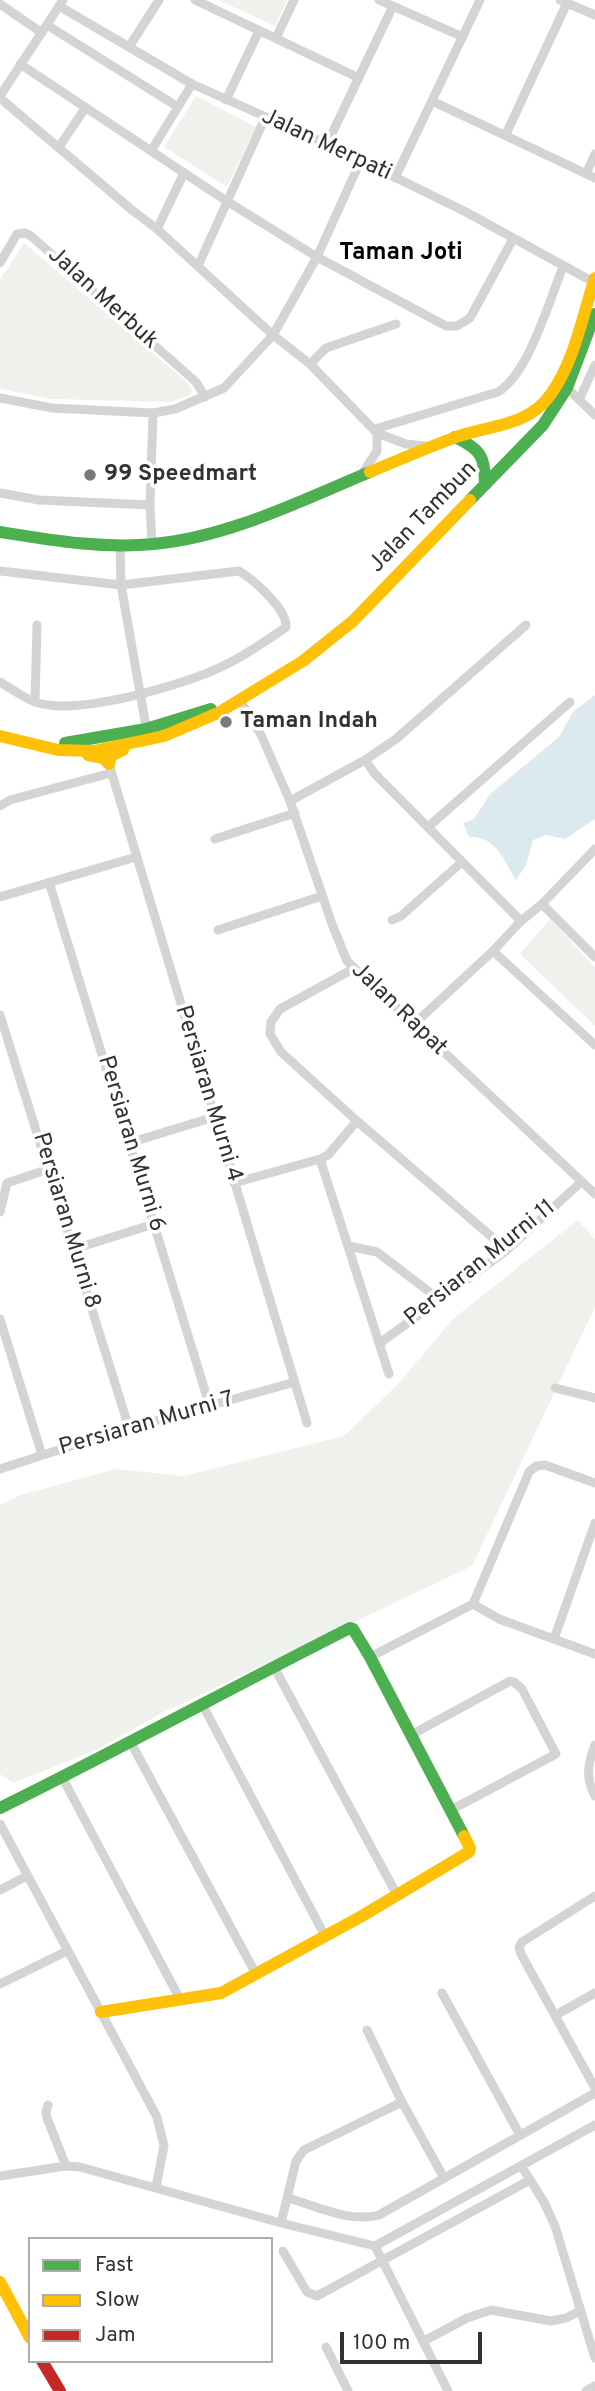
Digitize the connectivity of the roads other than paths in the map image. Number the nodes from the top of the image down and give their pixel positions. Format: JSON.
{"nodes":[{"id":1,"x":159,"y":0,"type":"edge"},
{"id":2,"x":195,"y":0,"type":"edge"},
{"id":3,"x":294,"y":0,"type":"edge"},
{"id":4,"x":379,"y":0,"type":"edge"},
{"id":5,"x":480,"y":0,"type":"edge"},
{"id":6,"x":563,"y":1,"type":"edge"},
{"id":7,"x":61,"y":3,"type":"edge"},
{"id":8,"x":0,"y":4,"type":"edge"},
{"id":9,"x":393,"y":6,"type":"junction"},
{"id":10,"x":595,"y":15,"type":"edge"},
{"id":11,"x":45,"y":29,"type":"junction"},
{"id":12,"x":259,"y":32,"type":"junction"},
{"id":13,"x":463,"y":37,"type":"junction"},
{"id":14,"x":276,"y":38,"type":"junction"},
{"id":15,"x":129,"y":47,"type":"junction"},
{"id":16,"x":20,"y":64,"type":"junction"},
{"id":17,"x":359,"y":78,"type":"junction"},
{"id":18,"x":192,"y":85,"type":"junction"},
{"id":19,"x":0,"y":97,"type":"edge"},
{"id":20,"x":226,"y":100,"type":"junction"},
{"id":21,"x":432,"y":101,"type":"junction"},
{"id":22,"x":86,"y":107,"type":"junction"},
{"id":23,"x":178,"y":107,"type":"junction"},
{"id":24,"x":265,"y":118,"type":"junction"},
{"id":25,"x":506,"y":134,"type":"junction"},
{"id":26,"x":327,"y":144,"type":"junction"},
{"id":27,"x":59,"y":147,"type":"junction"},
{"id":28,"x":151,"y":151,"type":"junction"},
{"id":29,"x":595,"y":154,"type":"edge"},
{"id":30,"x":360,"y":162,"type":"junction"},
{"id":31,"x":184,"y":173,"type":"junction"},
{"id":32,"x":590,"y":176,"type":"edge"},
{"id":33,"x":395,"y":178,"type":"junction"},
{"id":34,"x":228,"y":202,"type":"junction"},
{"id":35,"x":157,"y":229,"type":"junction"},
{"id":36,"x":513,"y":239,"type":"junction"},
{"id":37,"x":317,"y":257,"type":"junction"},
{"id":38,"x":0,"y":263,"type":"edge"},
{"id":39,"x":198,"y":265,"type":"junction"},
{"id":40,"x":563,"y":267,"type":"junction"},
{"id":41,"x":594,"y":281,"type":"edge"},
{"id":42,"x":595,"y":314,"type":"edge"},
{"id":43,"x":396,"y":324,"type":"dead end"},
{"id":44,"x":273,"y":335,"type":"junction"},
{"id":45,"x":310,"y":364,"type":"junction"},
{"id":46,"x":595,"y":365,"type":"edge"},
{"id":47,"x":567,"y":388,"type":"junction"},
{"id":48,"x":205,"y":397,"type":"junction"},
{"id":49,"x":0,"y":398,"type":"edge"},
{"id":50,"x":579,"y":400,"type":"junction"},
{"id":51,"x":153,"y":413,"type":"junction"},
{"id":52,"x":595,"y":415,"type":"edge"},
{"id":53,"x":376,"y":431,"type":"junction"},
{"id":54,"x":455,"y":437,"type":"junction"},
{"id":55,"x":434,"y":447,"type":"junction"},
{"id":56,"x":361,"y":476,"type":"junction"},
{"id":57,"x":485,"y":485,"type":"junction"},
{"id":58,"x":0,"y":493,"type":"edge"},
{"id":59,"x":150,"y":505,"type":"junction"},
{"id":60,"x":0,"y":532,"type":"edge"},
{"id":61,"x":152,"y":544,"type":"junction"},
{"id":62,"x":120,"y":545,"type":"junction"},
{"id":63,"x":0,"y":570,"type":"edge"},
{"id":64,"x":121,"y":585,"type":"junction"},
{"id":65,"x":37,"y":625,"type":"dead end"},
{"id":66,"x":526,"y":625,"type":"dead end"},
{"id":67,"x":0,"y":682,"type":"edge"},
{"id":68,"x":141,"y":695,"type":"junction"},
{"id":69,"x":35,"y":702,"type":"junction"},
{"id":70,"x":235,"y":702,"type":"junction"},
{"id":71,"x":570,"y":702,"type":"dead end"},
{"id":72,"x":0,"y":736,"type":"edge"},
{"id":73,"x":145,"y":737,"type":"junction"},
{"id":74,"x":58,"y":748,"type":"junction"},
{"id":75,"x":365,"y":760,"type":"junction"},
{"id":76,"x":110,"y":769,"type":"junction"},
{"id":77,"x":290,"y":801,"type":"junction"},
{"id":78,"x":0,"y":806,"type":"edge"},
{"id":79,"x":295,"y":813,"type":"junction"},
{"id":80,"x":428,"y":827,"type":"junction"},
{"id":81,"x":215,"y":839,"type":"dead end"},
{"id":82,"x":595,"y":849,"type":"edge"},
{"id":83,"x":136,"y":857,"type":"junction"},
{"id":84,"x":462,"y":862,"type":"junction"},
{"id":85,"x":49,"y":882,"type":"junction"},
{"id":86,"x":322,"y":896,"type":"junction"},
{"id":87,"x":0,"y":897,"type":"edge"},
{"id":88,"x":542,"y":904,"type":"junction"},
{"id":89,"x":392,"y":920,"type":"dead end"},
{"id":90,"x":521,"y":921,"type":"junction"},
{"id":91,"x":218,"y":930,"type":"dead end"},
{"id":92,"x":493,"y":951,"type":"junction"},
{"id":93,"x":595,"y":957,"type":"edge"},
{"id":94,"x":354,"y":969,"type":"junction"},
{"id":95,"x":0,"y":1015,"type":"edge"},
{"id":96,"x":413,"y":1025,"type":"junction"},
{"id":97,"x":4,"y":1044,"type":"edge"},
{"id":98,"x":595,"y":1045,"type":"edge"},
{"id":99,"x":214,"y":1117,"type":"junction"},
{"id":100,"x":357,"y":1121,"type":"junction"},
{"id":101,"x":129,"y":1143,"type":"junction"},
{"id":102,"x":320,"y":1159,"type":"junction"},
{"id":103,"x":49,"y":1169,"type":"junction"},
{"id":104,"x":580,"y":1182,"type":"junction"},
{"id":105,"x":234,"y":1183,"type":"junction"},
{"id":106,"x":595,"y":1195,"type":"edge"},
{"id":107,"x":0,"y":1212,"type":"edge"},
{"id":108,"x":154,"y":1224,"type":"junction"},
{"id":109,"x":349,"y":1246,"type":"junction"},
{"id":110,"x":74,"y":1249,"type":"junction"},
{"id":111,"x":507,"y":1250,"type":"junction"},
{"id":112,"x":439,"y":1300,"type":"junction"},
{"id":113,"x":0,"y":1319,"type":"edge"},
{"id":114,"x":380,"y":1343,"type":"junction"},
{"id":115,"x":389,"y":1374,"type":"dead end"},
{"id":116,"x":295,"y":1382,"type":"junction"},
{"id":117,"x":555,"y":1388,"type":"dead end"},
{"id":118,"x":595,"y":1398,"type":"edge"},
{"id":119,"x":210,"y":1407,"type":"junction"},
{"id":120,"x":307,"y":1423,"type":"dead end"},
{"id":121,"x":129,"y":1428,"type":"junction"},
{"id":122,"x":42,"y":1455,"type":"junction"},
{"id":123,"x":0,"y":1469,"type":"edge"},
{"id":124,"x":595,"y":1483,"type":"edge"},
{"id":125,"x":595,"y":1523,"type":"edge"},
{"id":126,"x":473,"y":1604,"type":"junction"},
{"id":127,"x":554,"y":1639,"type":"junction"},
{"id":128,"x":595,"y":1654,"type":"edge"},
{"id":129,"x":370,"y":1657,"type":"junction"},
{"id":130,"x":274,"y":1667,"type":"junction"},
{"id":131,"x":202,"y":1704,"type":"junction"},
{"id":132,"x":411,"y":1735,"type":"junction"},
{"id":133,"x":131,"y":1743,"type":"junction"},
{"id":134,"x":595,"y":1745,"type":"edge"},
{"id":135,"x":62,"y":1777,"type":"junction"},
{"id":136,"x":595,"y":1796,"type":"edge"},
{"id":137,"x":0,"y":1808,"type":"edge"},
{"id":138,"x":451,"y":1810,"type":"junction"},
{"id":139,"x":0,"y":1824,"type":"edge"},
{"id":140,"x":27,"y":1875,"type":"junction"},
{"id":141,"x":0,"y":1890,"type":"edge"},
{"id":142,"x":397,"y":1895,"type":"junction"},
{"id":143,"x":595,"y":1896,"type":"edge"},
{"id":144,"x":325,"y":1936,"type":"junction"},
{"id":145,"x":67,"y":1951,"type":"junction"},
{"id":146,"x":256,"y":1974,"type":"junction"},
{"id":147,"x":0,"y":1984,"type":"edge"},
{"id":148,"x":442,"y":1993,"type":"dead end"},
{"id":149,"x":595,"y":1993,"type":"edge"},
{"id":150,"x":181,"y":2001,"type":"junction"},
{"id":151,"x":100,"y":2012,"type":"junction"},
{"id":152,"x":556,"y":2015,"type":"junction"},
{"id":153,"x":367,"y":2030,"type":"dead end"},
{"id":154,"x":595,"y":2091,"type":"edge"},
{"id":155,"x":402,"y":2102,"type":"junction"},
{"id":156,"x":48,"y":2105,"type":"dead end"},
{"id":157,"x":595,"y":2124,"type":"edge"},
{"id":158,"x":520,"y":2135,"type":"junction"},
{"id":159,"x":66,"y":2166,"type":"junction"},
{"id":160,"x":523,"y":2167,"type":"junction"},
{"id":161,"x":0,"y":2176,"type":"edge"},
{"id":162,"x":444,"y":2178,"type":"junction"},
{"id":163,"x":530,"y":2180,"type":"junction"},
{"id":164,"x":156,"y":2187,"type":"junction"},
{"id":165,"x":288,"y":2198,"type":"junction"},
{"id":166,"x":281,"y":2223,"type":"junction"},
{"id":167,"x":375,"y":2246,"type":"junction"},
{"id":168,"x":283,"y":2251,"type":"dead end"},
{"id":169,"x":383,"y":2261,"type":"junction"},
{"id":170,"x":0,"y":2282,"type":"edge"},
{"id":171,"x":580,"y":2311,"type":"junction"},
{"id":172,"x":28,"y":2334,"type":"edge"},
{"id":173,"x":424,"y":2341,"type":"junction"},
{"id":174,"x":326,"y":2347,"type":"dead end"},
{"id":175,"x":595,"y":2358,"type":"edge"},
{"id":176,"x":44,"y":2363,"type":"edge"},
{"id":177,"x":595,"y":2386,"type":"edge"},
{"id":178,"x":60,"y":2391,"type":"edge"},
{"id":179,"x":348,"y":2391,"type":"edge"},
{"id":180,"x":448,"y":2391,"type":"edge"},
{"id":181,"x":586,"y":2391,"type":"edge"}],
"edges":[{"from":1,"to":15,"type":"street"},
{"from":2,"to":12,"type":"street"},
{"from":3,"to":14,"type":"street"},
{"from":4,"to":9,"type":"street"},
{"from":5,"to":13,"type":"street"},
{"from":6,"to":10,"type":"street"},
{"from":6,"to":25,"type":"street"},
{"from":7,"to":11,"type":"street"},
{"from":7,"to":15,"type":"street","name":"Jalan Merpati"},
{"from":8,"to":11,"type":"street"},
{"from":9,"to":13,"type":"street"},
{"from":9,"to":17,"type":"street"},
{"from":11,"to":16,"type":"street"},
{"from":11,"to":23,"type":"street"},
{"from":12,"to":14,"type":"street"},
{"from":12,"to":20,"type":"street"},
{"from":13,"to":21,"type":"street"},
{"from":14,"to":17,"type":"street"},
{"from":15,"to":18,"type":"street","name":"Jalan Merpati"},
{"from":16,"to":19,"type":"street"},
{"from":16,"to":22,"type":"street"},
{"from":17,"to":26,"type":"street"},
{"from":18,"to":20,"type":"street","name":"Jalan Merpati"},
{"from":18,"to":23,"type":"street"},
{"from":19,"to":27,"type":"street"},
{"from":20,"to":24,"type":"street","name":"Jalan Merpati"},
{"from":21,"to":25,"type":"street"},
{"from":21,"to":33,"type":"street"},
{"from":22,"to":27,"type":"street"},
{"from":22,"to":28,"type":"street"},
{"from":23,"to":28,"type":"street"},
{"from":24,"to":26,"type":"street","name":"Jalan Merpati"},
{"from":24,"to":34,"type":"street"},
{"from":25,"to":32,"type":"street"},
{"from":26,"to":30,"type":"street","name":"Jalan Merpati"},
{"from":27,"to":35,"type":"street"},
{"from":28,"to":31,"type":"street"},
{"from":29,"to":32,"type":"street"},
{"from":30,"to":33,"type":"street","name":"Jalan Merpati"},
{"from":30,"to":37,"type":"street"},
{"from":31,"to":34,"type":"street"},
{"from":31,"to":35,"type":"street"},
{"from":33,"to":36,"type":"street","name":"Jalan Merpati"},
{"from":34,"to":37,"type":"street"},
{"from":34,"to":39,"type":"street"},
{"from":35,"to":39,"type":"street"},
{"from":36,"to":37,"type":"street"},
{"from":36,"to":40,"type":"street","name":"Jalan Merpati"},
{"from":37,"to":44,"type":"street"},
{"from":38,"to":48,"type":"street","name":"Jalan Merbuk"},
{"from":39,"to":44,"type":"street"},
{"from":40,"to":41,"type":"street","name":"Jalan Merpati"},
{"from":40,"to":53,"type":"street"},
{"from":41,"to":54,"type":"main road","name":"Jalan Tambun"},
{"from":42,"to":47,"type":"main road","name":"Jalan Tambun"},
{"from":43,"to":45,"type":"street"},
{"from":44,"to":45,"type":"street"},
{"from":44,"to":48,"type":"street"},
{"from":45,"to":53,"type":"street"},
{"from":46,"to":50,"type":"street"},
{"from":47,"to":50,"type":"street"},
{"from":47,"to":57,"type":"main road","name":"Jalan Tambun"},
{"from":48,"to":51,"type":"street"},
{"from":49,"to":51,"type":"street"},
{"from":50,"to":52,"type":"street"},
{"from":51,"to":59,"type":"street"},
{"from":53,"to":55,"type":"street"},
{"from":53,"to":56,"type":"street"},
{"from":54,"to":55,"type":"main road","name":"Jalan Tambun"},
{"from":54,"to":57,"type":"main road"},
{"from":55,"to":56,"type":"main road","name":"Jalan Tambun"},
{"from":56,"to":61,"type":"main road","name":"Jalan Tambun"},
{"from":57,"to":70,"type":"main road","name":"Jalan Tambun"},
{"from":58,"to":59,"type":"street"},
{"from":59,"to":61,"type":"street"},
{"from":60,"to":62,"type":"main road","name":"Jalan Tambun"},
{"from":61,"to":62,"type":"main road","name":"Jalan Tambun"},
{"from":62,"to":64,"type":"street"},
{"from":63,"to":64,"type":"street"},
{"from":64,"to":68,"type":"street"},
{"from":64,"to":68,"type":"street"},
{"from":65,"to":69,"type":"street"},
{"from":66,"to":75,"type":"street"},
{"from":67,"to":69,"type":"street"},
{"from":68,"to":69,"type":"street"},
{"from":68,"to":73,"type":"street"},
{"from":70,"to":73,"type":"main road","name":"Jalan Tambun"},
{"from":70,"to":77,"type":"street","name":"Jalan Rapat"},
{"from":71,"to":80,"type":"street"},
{"from":72,"to":74,"type":"main road","name":"Jalan Tambun"},
{"from":73,"to":74,"type":"main road","name":"Jalan Tambun"},
{"from":73,"to":76,"type":"main road"},
{"from":74,"to":76,"type":"main road"},
{"from":75,"to":77,"type":"street"},
{"from":75,"to":80,"type":"street"},
{"from":76,"to":78,"type":"street"},
{"from":76,"to":83,"type":"street","name":"Persiaran Murni 4"},
{"from":77,"to":79,"type":"street","name":"Jalan Rapat"},
{"from":79,"to":81,"type":"street"},
{"from":79,"to":86,"type":"street","name":"Jalan Rapat"},
{"from":80,"to":84,"type":"street"},
{"from":82,"to":88,"type":"street"},
{"from":83,"to":85,"type":"street"},
{"from":83,"to":99,"type":"street","name":"Persiaran Murni 4"},
{"from":84,"to":89,"type":"street"},
{"from":84,"to":90,"type":"street"},
{"from":85,"to":87,"type":"street"},
{"from":85,"to":101,"type":"street","name":"Persiaran Murni 6"},
{"from":86,"to":91,"type":"street"},
{"from":86,"to":94,"type":"street","name":"Jalan Rapat"},
{"from":88,"to":90,"type":"street"},
{"from":88,"to":93,"type":"street"},
{"from":90,"to":92,"type":"street"},
{"from":92,"to":96,"type":"street"},
{"from":92,"to":98,"type":"street"},
{"from":94,"to":96,"type":"street","name":"Jalan Rapat"},
{"from":94,"to":100,"type":"street"},
{"from":95,"to":97,"type":"street","name":"Persiaran Murni 8"},
{"from":96,"to":104,"type":"street","name":"Jalan Rapat"},
{"from":97,"to":103,"type":"street","name":"Persiaran Murni 8"},
{"from":99,"to":101,"type":"street"},
{"from":99,"to":105,"type":"street","name":"Persiaran Murni 4"},
{"from":100,"to":102,"type":"street"},
{"from":100,"to":111,"type":"street"},
{"from":101,"to":108,"type":"street","name":"Persiaran Murni 6"},
{"from":102,"to":105,"type":"street"},
{"from":102,"to":109,"type":"street"},
{"from":103,"to":107,"type":"street"},
{"from":103,"to":110,"type":"street","name":"Persiaran Murni 8"},
{"from":104,"to":106,"type":"street","name":"Jalan Rapat"},
{"from":104,"to":111,"type":"street","name":"Persiaran Murni 11"},
{"from":105,"to":116,"type":"street","name":"Persiaran Murni 4"},
{"from":108,"to":110,"type":"street"},
{"from":108,"to":119,"type":"street","name":"Persiaran Murni 6"},
{"from":109,"to":112,"type":"street"},
{"from":109,"to":114,"type":"street"},
{"from":110,"to":121,"type":"street","name":"Persiaran Murni 8"},
{"from":111,"to":112,"type":"street","name":"Persiaran Murni 11"},
{"from":112,"to":114,"type":"street","name":"Persiaran Murni 11"},
{"from":113,"to":122,"type":"street"},
{"from":114,"to":115,"type":"street"},
{"from":116,"to":119,"type":"street","name":"Persiaran Murni 7"},
{"from":116,"to":120,"type":"street","name":"Persiaran Murni 4"},
{"from":117,"to":118,"type":"street"},
{"from":119,"to":121,"type":"street","name":"Persiaran Murni 7"},
{"from":121,"to":122,"type":"street","name":"Persiaran Murni 7"},
{"from":122,"to":123,"type":"street","name":"Persiaran Murni 7"},
{"from":124,"to":126,"type":"street"},
{"from":125,"to":127,"type":"street"},
{"from":126,"to":127,"type":"street"},
{"from":126,"to":129,"type":"street"},
{"from":127,"to":128,"type":"street"},
{"from":129,"to":130,"type":"main road"},
{"from":129,"to":132,"type":"main road"},
{"from":130,"to":131,"type":"main road"},
{"from":130,"to":142,"type":"street"},
{"from":131,"to":133,"type":"main road"},
{"from":131,"to":144,"type":"street"},
{"from":132,"to":138,"type":"main road"},
{"from":132,"to":138,"type":"street"},
{"from":133,"to":135,"type":"main road"},
{"from":133,"to":146,"type":"street"},
{"from":134,"to":136,"type":"street"},
{"from":135,"to":137,"type":"main road"},
{"from":135,"to":150,"type":"street"},
{"from":138,"to":142,"type":"main road"},
{"from":139,"to":140,"type":"street"},
{"from":140,"to":141,"type":"street"},
{"from":140,"to":145,"type":"street"},
{"from":142,"to":144,"type":"main road"},
{"from":143,"to":152,"type":"street"},
{"from":144,"to":146,"type":"main road"},
{"from":145,"to":147,"type":"street"},
{"from":145,"to":151,"type":"street"},
{"from":146,"to":150,"type":"main road"},
{"from":148,"to":158,"type":"street"},
{"from":149,"to":152,"type":"street"},
{"from":150,"to":151,"type":"main road"},
{"from":151,"to":164,"type":"street"},
{"from":152,"to":154,"type":"street"},
{"from":153,"to":155,"type":"street"},
{"from":154,"to":158,"type":"street"},
{"from":155,"to":162,"type":"street"},
{"from":155,"to":165,"type":"street"},
{"from":156,"to":159,"type":"street"},
{"from":157,"to":160,"type":"street"},
{"from":158,"to":162,"type":"street"},
{"from":159,"to":161,"type":"street"},
{"from":159,"to":164,"type":"street"},
{"from":160,"to":163,"type":"street"},
{"from":160,"to":167,"type":"street"},
{"from":162,"to":165,"type":"street"},
{"from":163,"to":169,"type":"street"},
{"from":163,"to":171,"type":"street"},
{"from":164,"to":166,"type":"street"},
{"from":165,"to":166,"type":"street"},
{"from":166,"to":167,"type":"street"},
{"from":167,"to":169,"type":"street"},
{"from":168,"to":169,"type":"street"},
{"from":169,"to":173,"type":"street"},
{"from":170,"to":172,"type":"main road"},
{"from":171,"to":173,"type":"street"},
{"from":171,"to":175,"type":"street"},
{"from":173,"to":180,"type":"street"},
{"from":174,"to":179,"type":"street"},
{"from":176,"to":178,"type":"main road"},
{"from":177,"to":181,"type":"street"}]}
